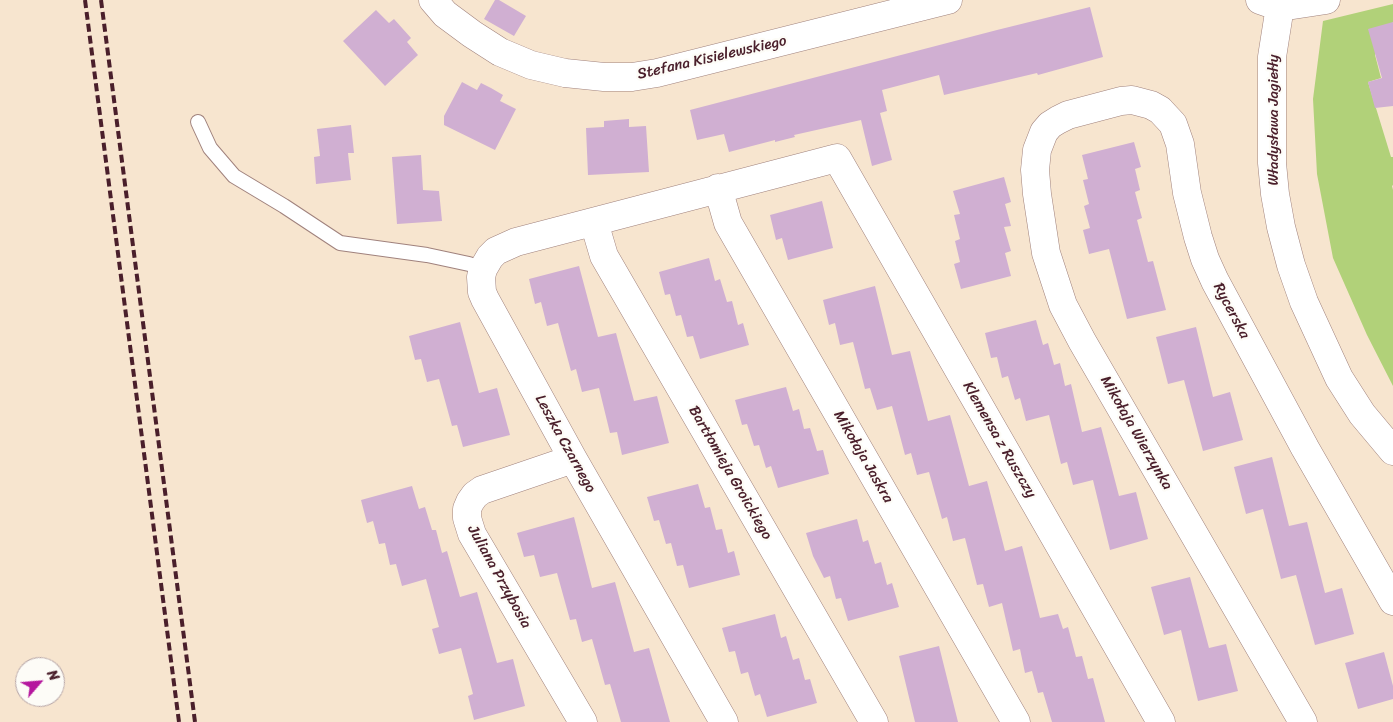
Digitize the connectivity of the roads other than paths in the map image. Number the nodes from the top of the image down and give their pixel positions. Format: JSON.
{"nodes":[{"id":1,"x":433,"y":0,"type":"edge"},
{"id":2,"x":948,"y":0,"type":"edge"},
{"id":3,"x":1326,"y":0,"type":"edge"},
{"id":4,"x":1274,"y":2,"type":"edge"},
{"id":5,"x":198,"y":122,"type":"dead end"},
{"id":6,"x":1050,"y":126,"type":"joint"},
{"id":7,"x":718,"y":188,"type":"junction"},
{"id":8,"x":594,"y":222,"type":"junction"},
{"id":9,"x":483,"y":269,"type":"junction"},
{"id":10,"x":1393,"y":451,"type":"edge"},
{"id":11,"x":573,"y":459,"type":"junction"},
{"id":12,"x":1393,"y":601,"type":"edge"},
{"id":13,"x":583,"y":722,"type":"edge"},
{"id":14,"x":724,"y":722,"type":"edge"},
{"id":15,"x":874,"y":722,"type":"edge"},
{"id":16,"x":1016,"y":722,"type":"edge"},
{"id":17,"x":1161,"y":722,"type":"edge"},
{"id":18,"x":1303,"y":722,"type":"edge"}],
"edges":[{"from":1,"to":2,"type":"street","name":"Stefana Kisielewskiego"},
{"from":3,"to":4,"type":"street"},
{"from":4,"to":10,"type":"street","name":"Władysława Jagiełły"},
{"from":5,"to":9,"type":"lane"},
{"from":6,"to":12,"type":"street","name":"Rycerska"},
{"from":6,"to":18,"type":"street","name":"Mikołaja Wierzynka"},
{"from":7,"to":8,"type":"street"},
{"from":7,"to":16,"type":"street","name":"Mikołaja Jaskra"},
{"from":7,"to":17,"type":"street","name":"Klemensa z Ruszczy"},
{"from":8,"to":9,"type":"street"},
{"from":8,"to":15,"type":"street","name":"Bartłomieja Groickiego"},
{"from":9,"to":11,"type":"street","name":"Leszka Czarnego"},
{"from":11,"to":13,"type":"street","name":"Juliana Przybosia"},
{"from":11,"to":14,"type":"street","name":"Leszka Czarnego"}]}
